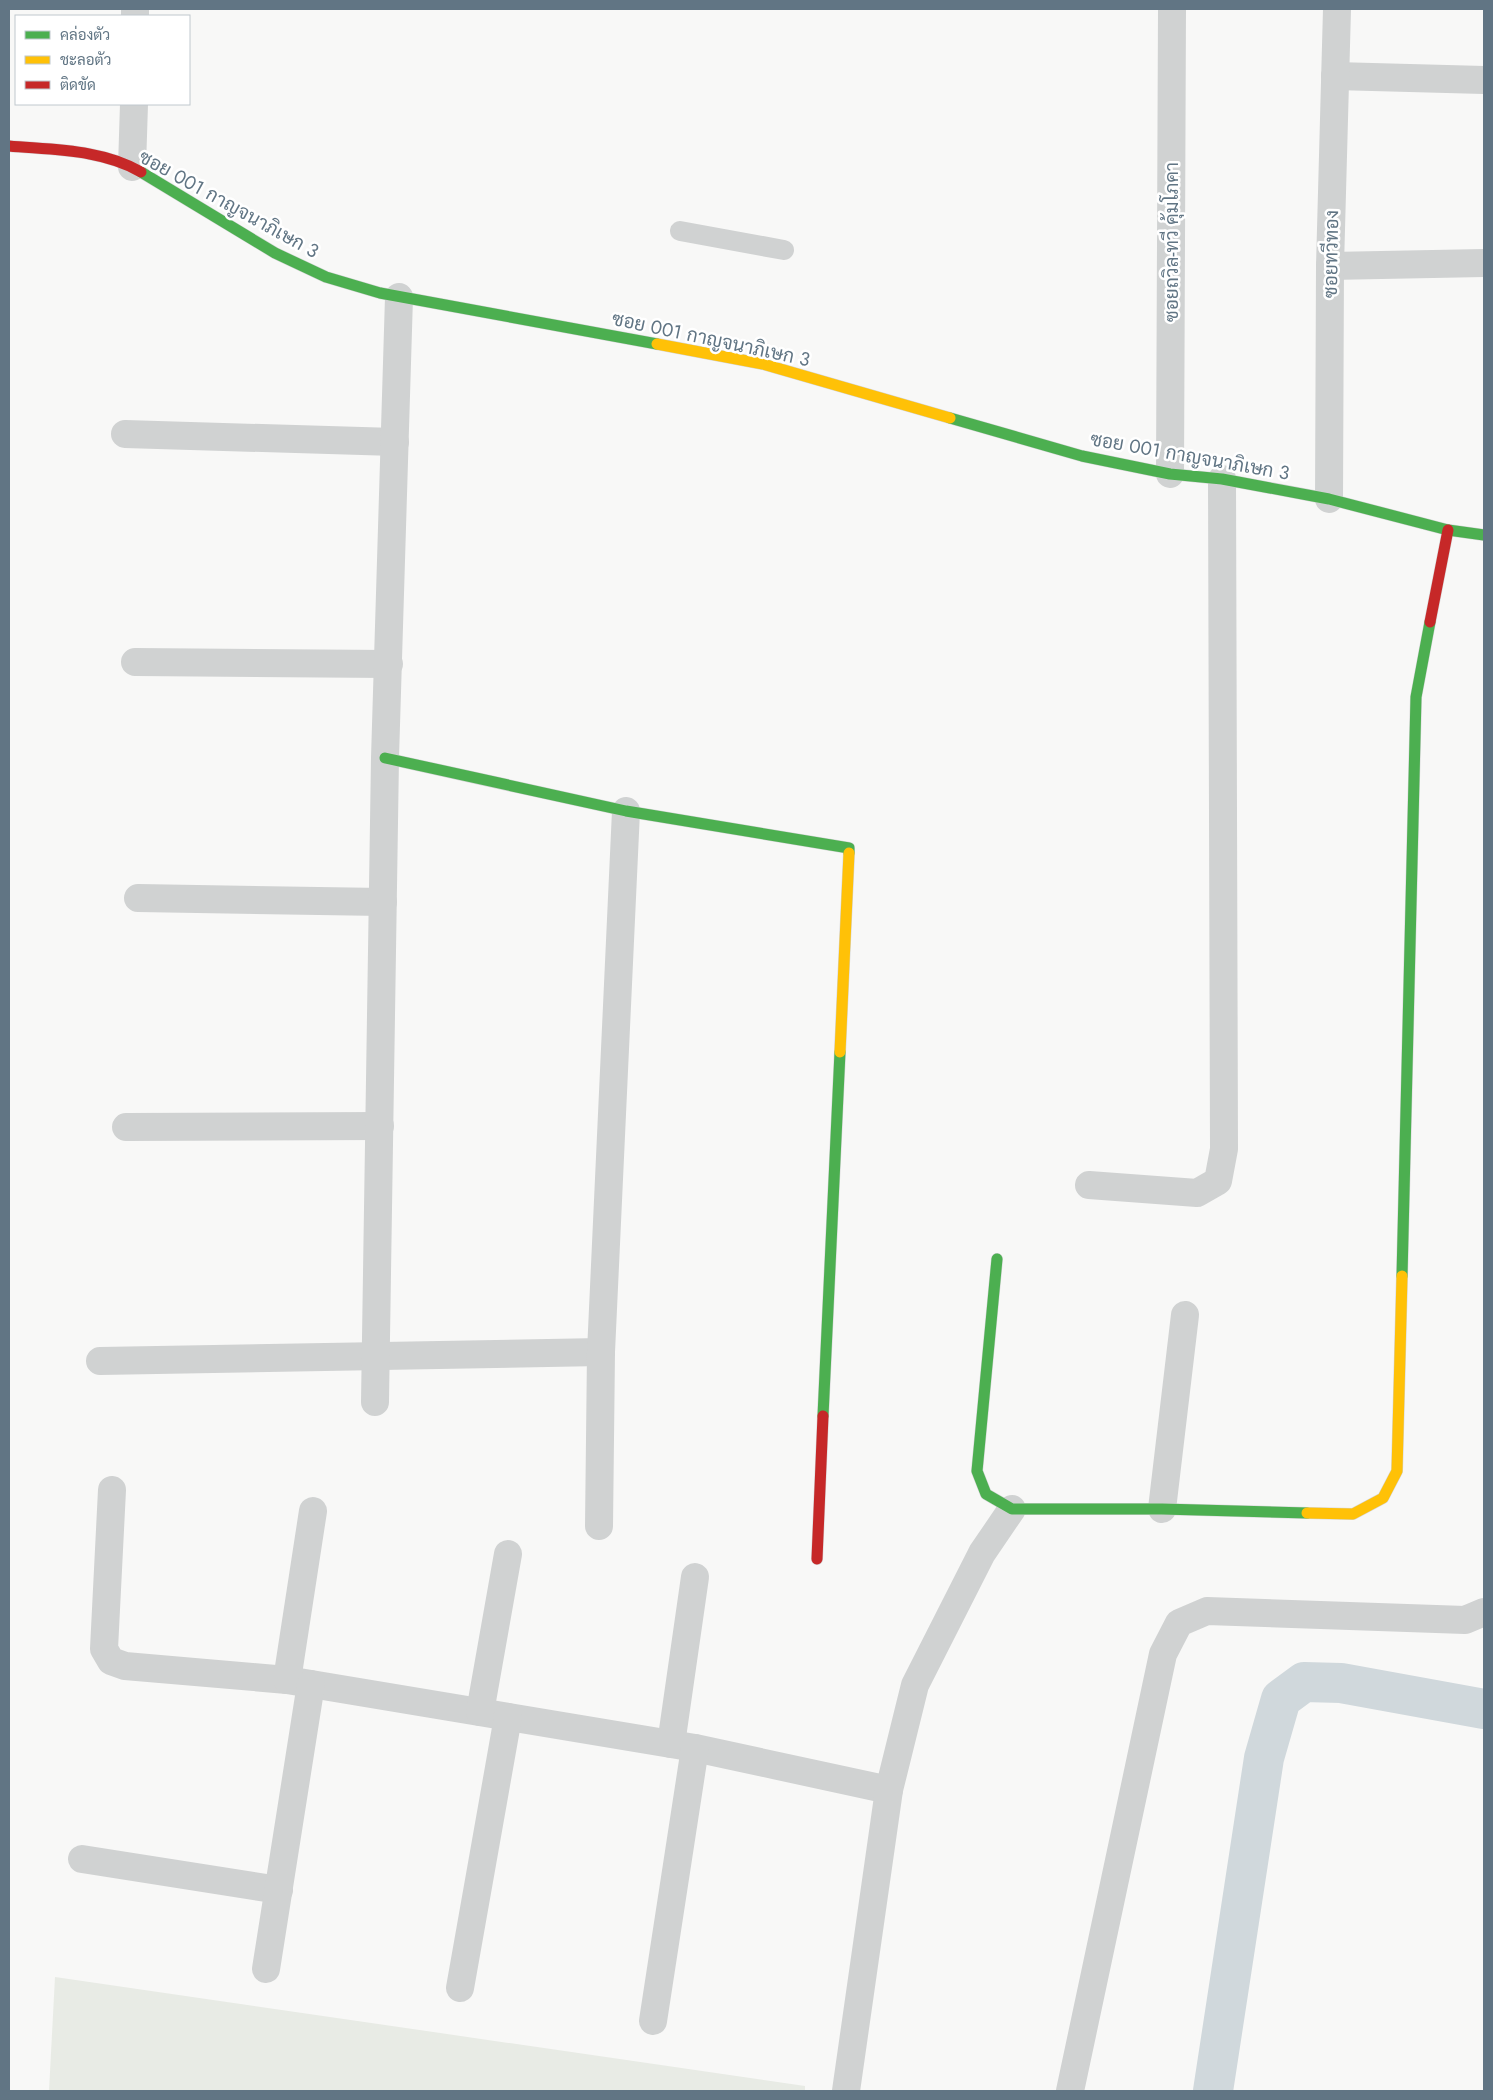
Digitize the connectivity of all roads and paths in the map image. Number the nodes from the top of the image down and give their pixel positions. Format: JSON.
{"nodes":[{"id":1,"x":1172,"y":9,"type":"edge"},
{"id":2,"x":1336,"y":9,"type":"edge"},
{"id":3,"x":1335,"y":76,"type":"junction"},
{"id":4,"x":1484,"y":80,"type":"edge"},
{"id":5,"x":134,"y":105,"type":"edge"},
{"id":6,"x":9,"y":146,"type":"edge"},
{"id":7,"x":132,"y":168,"type":"junction"},
{"id":8,"x":680,"y":231,"type":"dead end"},
{"id":9,"x":784,"y":250,"type":"dead end"},
{"id":10,"x":1484,"y":262,"type":"edge"},
{"id":11,"x":1330,"y":266,"type":"junction"},
{"id":12,"x":399,"y":297,"type":"junction"},
{"id":13,"x":125,"y":434,"type":"dead end"},
{"id":14,"x":395,"y":442,"type":"junction"},
{"id":15,"x":1170,"y":474,"type":"junction"},
{"id":16,"x":1222,"y":479,"type":"junction"},
{"id":17,"x":1329,"y":499,"type":"junction"},
{"id":18,"x":1448,"y":530,"type":"junction"},
{"id":19,"x":1484,"y":534,"type":"edge"},
{"id":20,"x":135,"y":662,"type":"dead end"},
{"id":21,"x":389,"y":664,"type":"junction"},
{"id":22,"x":385,"y":758,"type":"junction"},
{"id":23,"x":626,"y":811,"type":"junction"},
{"id":24,"x":138,"y":898,"type":"dead end"},
{"id":25,"x":383,"y":902,"type":"junction"},
{"id":26,"x":380,"y":1126,"type":"junction"},
{"id":27,"x":126,"y":1127,"type":"dead end"},
{"id":28,"x":1089,"y":1185,"type":"dead end"},
{"id":29,"x":997,"y":1259,"type":"dead end"},
{"id":30,"x":1185,"y":1315,"type":"dead end"},
{"id":31,"x":601,"y":1352,"type":"junction"},
{"id":32,"x":376,"y":1357,"type":"junction"},
{"id":33,"x":100,"y":1361,"type":"dead end"},
{"id":34,"x":375,"y":1402,"type":"dead end"},
{"id":35,"x":112,"y":1490,"type":"dead end"},
{"id":36,"x":1162,"y":1509,"type":"junction"},
{"id":37,"x":1012,"y":1510,"type":"junction"},
{"id":38,"x":313,"y":1511,"type":"dead end"},
{"id":39,"x":599,"y":1526,"type":"dead end"},
{"id":40,"x":508,"y":1554,"type":"dead end"},
{"id":41,"x":817,"y":1559,"type":"dead end"},
{"id":42,"x":696,"y":1577,"type":"dead end"},
{"id":43,"x":1484,"y":1612,"type":"edge"},
{"id":44,"x":299,"y":1682,"type":"junction"},
{"id":45,"x":480,"y":1712,"type":"junction"},
{"id":46,"x":508,"y":1717,"type":"junction"},
{"id":47,"x":683,"y":1746,"type":"junction"},
{"id":48,"x":889,"y":1790,"type":"junction"},
{"id":49,"x":82,"y":1859,"type":"dead end"},
{"id":50,"x":279,"y":1890,"type":"junction"},
{"id":51,"x":266,"y":1969,"type":"dead end"},
{"id":52,"x":460,"y":1988,"type":"dead end"},
{"id":53,"x":653,"y":2021,"type":"dead end"},
{"id":54,"x":846,"y":2091,"type":"edge"},
{"id":55,"x":1070,"y":2091,"type":"edge"}],
"edges":[{"from":1,"to":15,"type":"street","name":"ซอยถวิล-ทวี คุ้มโภคา"},
{"from":2,"to":3,"type":"street","name":"ซอยทวีทอง"},
{"from":3,"to":4,"type":"street"},
{"from":3,"to":11,"type":"street","name":"ซอยทวีทอง"},
{"from":5,"to":7,"type":"street"},
{"from":6,"to":7,"type":"street","name":"ซอย 001 กาญจนาภิเษก 3"},
{"from":7,"to":12,"type":"street","name":"ซอย 001 กาญจนาภิเษก 3"},
{"from":8,"to":9,"type":"lane"},
{"from":10,"to":11,"type":"street"},
{"from":11,"to":17,"type":"street","name":"ซอยทวีทอง"},
{"from":12,"to":14,"type":"street"},
{"from":12,"to":15,"type":"street","name":"ซอย 001 กาญจนาภิเษก 3"},
{"from":13,"to":14,"type":"street"},
{"from":14,"to":21,"type":"street"},
{"from":15,"to":16,"type":"street","name":"ซอย 001 กาญจนาภิเษก 3"},
{"from":16,"to":17,"type":"street","name":"ซอย 001 กาญจนาภิเษก 3"},
{"from":16,"to":28,"type":"street"},
{"from":17,"to":18,"type":"street","name":"ซอย 001 กาญจนาภิเษก 3"},
{"from":18,"to":19,"type":"street","name":"ซอย 001 กาญจนาภิเษก 3"},
{"from":18,"to":36,"type":"street"},
{"from":20,"to":21,"type":"street"},
{"from":21,"to":22,"type":"street"},
{"from":22,"to":23,"type":"street"},
{"from":22,"to":25,"type":"street"},
{"from":23,"to":31,"type":"street"},
{"from":23,"to":41,"type":"street"},
{"from":24,"to":25,"type":"street"},
{"from":25,"to":26,"type":"street"},
{"from":26,"to":27,"type":"street"},
{"from":26,"to":32,"type":"street"},
{"from":29,"to":37,"type":"street"},
{"from":30,"to":36,"type":"street"},
{"from":31,"to":32,"type":"street"},
{"from":31,"to":39,"type":"street"},
{"from":32,"to":33,"type":"street"},
{"from":32,"to":34,"type":"street"},
{"from":35,"to":44,"type":"street"},
{"from":36,"to":37,"type":"street"},
{"from":37,"to":48,"type":"street"},
{"from":38,"to":44,"type":"street"},
{"from":40,"to":45,"type":"street"},
{"from":42,"to":47,"type":"street"},
{"from":43,"to":55,"type":"street"},
{"from":44,"to":45,"type":"street"},
{"from":44,"to":50,"type":"street"},
{"from":45,"to":46,"type":"street"},
{"from":46,"to":47,"type":"street"},
{"from":46,"to":52,"type":"street"},
{"from":47,"to":48,"type":"street"},
{"from":47,"to":53,"type":"street"},
{"from":48,"to":54,"type":"street"},
{"from":49,"to":50,"type":"street"},
{"from":50,"to":51,"type":"street"}]}
